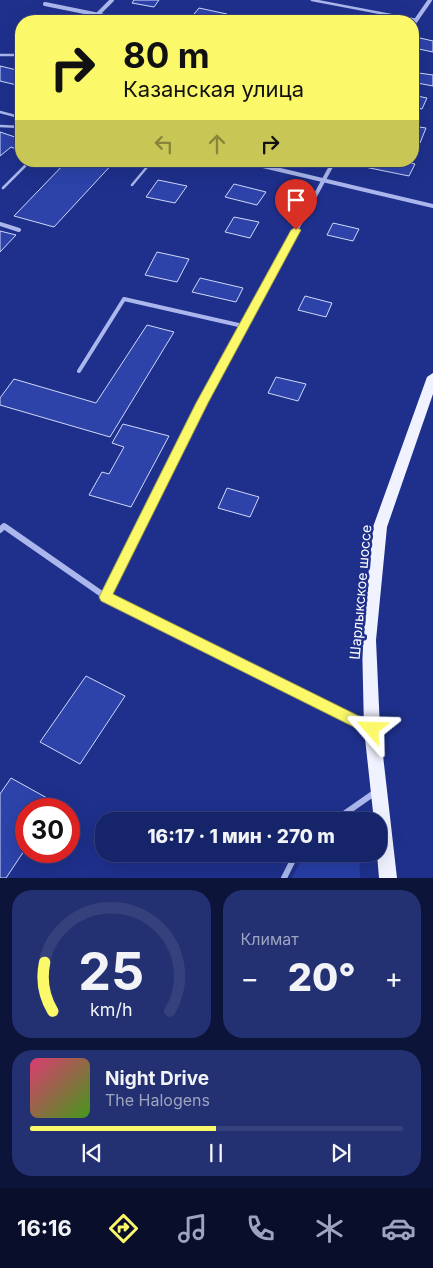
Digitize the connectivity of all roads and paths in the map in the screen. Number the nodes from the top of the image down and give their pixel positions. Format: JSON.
{"nodes":[{"id":1,"x":112,"y":0,"type":"edge"},
{"id":2,"x":312,"y":0,"type":"edge"},
{"id":3,"x":430,"y":0,"type":"edge"},
{"id":4,"x":45,"y":4,"type":"dead end"},
{"id":5,"x":98,"y":14,"type":"junction"},
{"id":6,"x":102,"y":15,"type":"edge"},
{"id":7,"x":390,"y":15,"type":"edge"},
{"id":8,"x":419,"y":16,"type":"edge"},
{"id":9,"x":0,"y":55,"type":"edge"},
{"id":10,"x":15,"y":55,"type":"edge"},
{"id":11,"x":0,"y":112,"type":"edge"},
{"id":12,"x":15,"y":116,"type":"edge"},
{"id":13,"x":0,"y":126,"type":"edge"},
{"id":14,"x":15,"y":127,"type":"edge"},
{"id":15,"x":24,"y":167,"type":"edge"},
{"id":16,"x":147,"y":167,"type":"edge"},
{"id":17,"x":266,"y":167,"type":"edge"},
{"id":18,"x":331,"y":167,"type":"edge"},
{"id":19,"x":323,"y":181,"type":"junction"},
{"id":20,"x":132,"y":185,"type":"dead end"},
{"id":21,"x":3,"y":188,"type":"dead end"},
{"id":22,"x":433,"y":206,"type":"edge"},
{"id":23,"x":0,"y":224,"type":"edge"},
{"id":24,"x":20,"y":230,"type":"dead end"},
{"id":25,"x":243,"y":326,"type":"junction"},
{"id":26,"x":79,"y":371,"type":"dead end"},
{"id":27,"x":433,"y":377,"type":"edge"},
{"id":28,"x":1,"y":526,"type":"edge"},
{"id":29,"x":106,"y":597,"type":"junction"},
{"id":30,"x":372,"y":729,"type":"junction"},
{"id":31,"x":377,"y":790,"type":"junction"},
{"id":32,"x":346,"y":812,"type":"edge"},
{"id":33,"x":292,"y":862,"type":"edge"},
{"id":34,"x":284,"y":878,"type":"edge"},
{"id":35,"x":388,"y":878,"type":"edge"}],
"edges":[{"from":1,"to":5,"type":"street"},
{"from":2,"to":7,"type":"lane"},
{"from":3,"to":8,"type":"street"},
{"from":4,"to":5,"type":"street"},
{"from":5,"to":6,"type":"street"},
{"from":9,"to":10,"type":"lane"},
{"from":11,"to":12,"type":"lane"},
{"from":13,"to":14,"type":"lane"},
{"from":15,"to":21,"type":"lane"},
{"from":16,"to":20,"type":"lane"},
{"from":17,"to":19,"type":"street"},
{"from":18,"to":19,"type":"street"},
{"from":19,"to":22,"type":"street"},
{"from":19,"to":25,"type":"street"},
{"from":23,"to":24,"type":"lane"},
{"from":25,"to":26,"type":"lane"},
{"from":25,"to":29,"type":"street"},
{"from":27,"to":30,"type":"main road","name":"Шарлыкское шоссе"},
{"from":28,"to":29,"type":"street"},
{"from":29,"to":30,"type":"street"},
{"from":30,"to":31,"type":"main road","name":"Шарлыкское шоссе"},
{"from":31,"to":32,"type":"street"},
{"from":31,"to":35,"type":"main road","name":"Шарлыкское шоссе"},
{"from":33,"to":34,"type":"street"}]}
